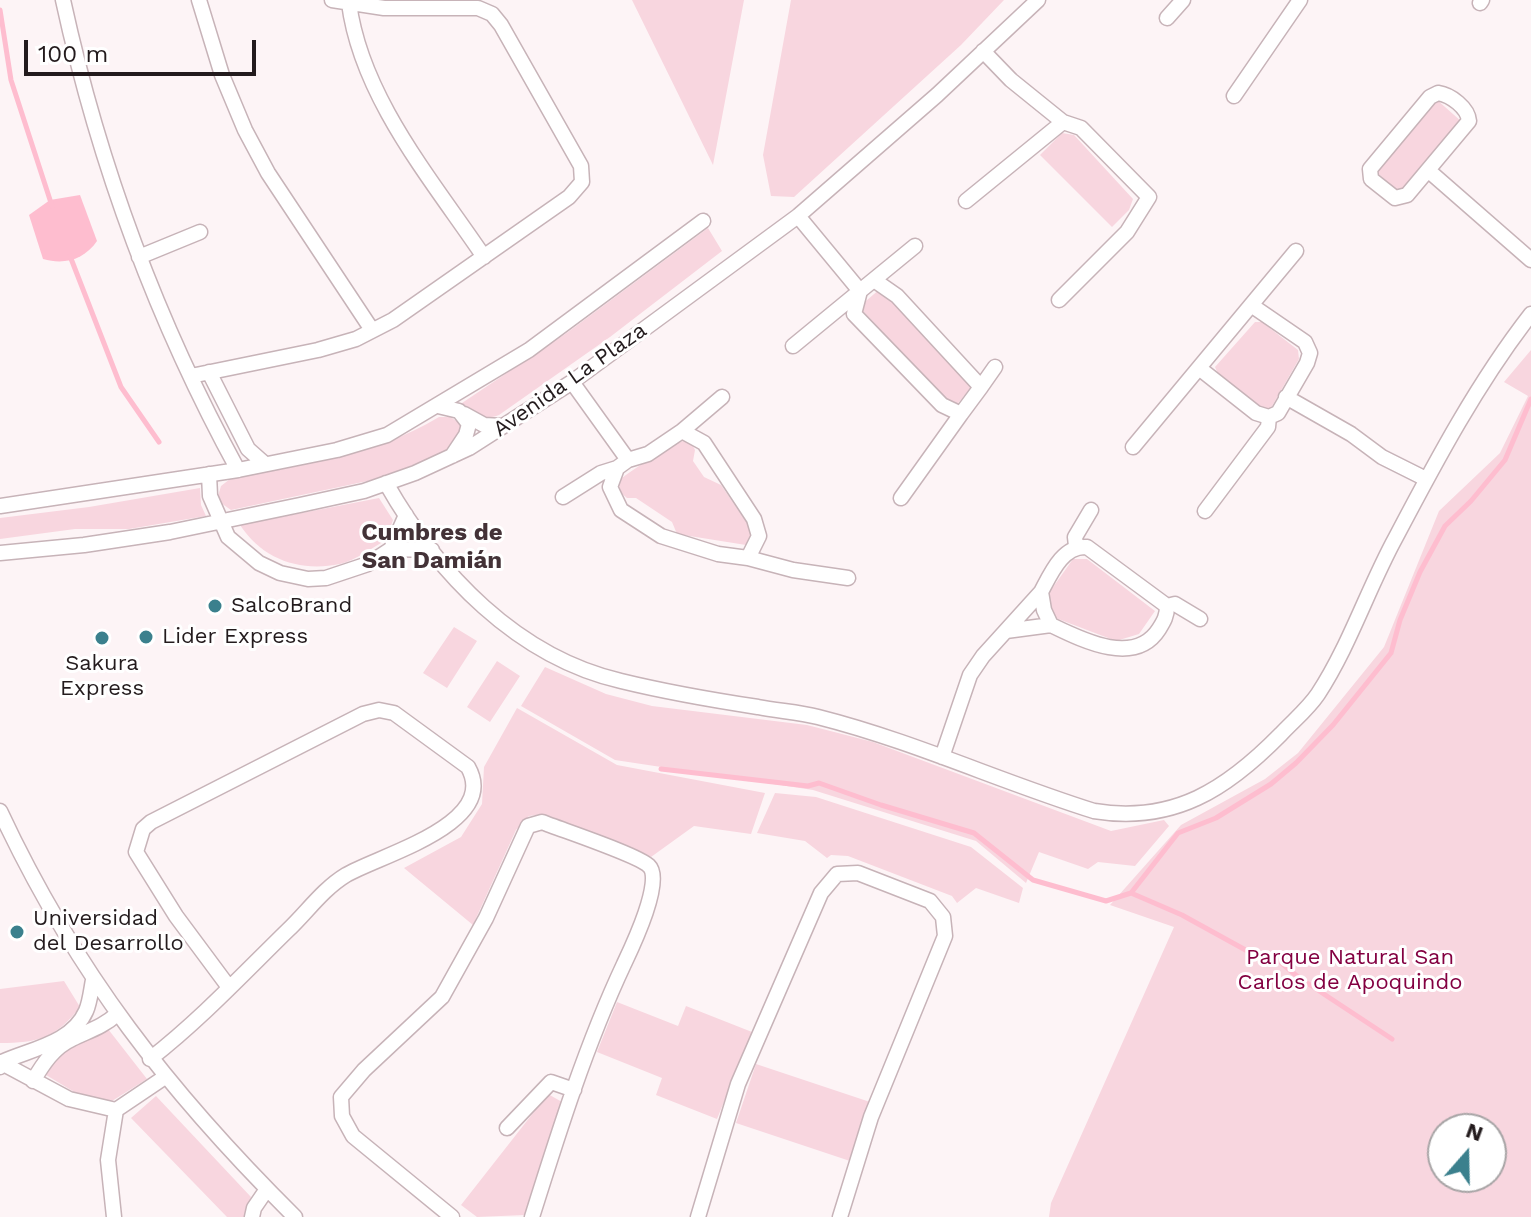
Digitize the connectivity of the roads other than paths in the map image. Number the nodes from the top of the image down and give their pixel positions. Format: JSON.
{"nodes":[{"id":1,"x":63,"y":0,"type":"edge"},
{"id":2,"x":199,"y":0,"type":"edge"},
{"id":3,"x":332,"y":0,"type":"edge"},
{"id":4,"x":1038,"y":0,"type":"edge"},
{"id":5,"x":1183,"y":0,"type":"edge"},
{"id":6,"x":1300,"y":0,"type":"edge"},
{"id":7,"x":349,"y":3,"type":"junction"},
{"id":8,"x":1167,"y":18,"type":"dead end"},
{"id":9,"x":983,"y":51,"type":"junction"},
{"id":10,"x":1234,"y":96,"type":"dead end"},
{"id":11,"x":1063,"y":122,"type":"junction"},
{"id":12,"x":1429,"y":171,"type":"junction"},
{"id":13,"x":966,"y":201,"type":"dead end"},
{"id":14,"x":798,"y":216,"type":"junction"},
{"id":15,"x":703,"y":221,"type":"dead end"},
{"id":16,"x":200,"y":232,"type":"dead end"},
{"id":17,"x":915,"y":246,"type":"dead end"},
{"id":18,"x":1296,"y":251,"type":"dead end"},
{"id":19,"x":139,"y":257,"type":"junction"},
{"id":20,"x":484,"y":257,"type":"junction"},
{"id":21,"x":1531,"y":260,"type":"edge"},
{"id":22,"x":874,"y":280,"type":"junction"},
{"id":23,"x":860,"y":291,"type":"junction"},
{"id":24,"x":1059,"y":300,"type":"dead end"},
{"id":25,"x":1251,"y":305,"type":"junction"},
{"id":26,"x":1531,"y":314,"type":"edge"},
{"id":27,"x":372,"y":330,"type":"junction"},
{"id":28,"x":793,"y":346,"type":"dead end"},
{"id":29,"x":995,"y":367,"type":"dead end"},
{"id":30,"x":1199,"y":368,"type":"junction"},
{"id":31,"x":209,"y":372,"type":"junction"},
{"id":32,"x":191,"y":376,"type":"junction"},
{"id":33,"x":572,"y":382,"type":"junction"},
{"id":34,"x":981,"y":387,"type":"junction"},
{"id":35,"x":722,"y":397,"type":"dead end"},
{"id":36,"x":1286,"y":397,"type":"junction"},
{"id":37,"x":438,"y":406,"type":"junction"},
{"id":38,"x":464,"y":414,"type":"junction"},
{"id":39,"x":961,"y":414,"type":"junction"},
{"id":40,"x":1269,"y":417,"type":"junction"},
{"id":41,"x":502,"y":426,"type":"junction"},
{"id":42,"x":682,"y":431,"type":"junction"},
{"id":43,"x":1133,"y":447,"type":"dead end"},
{"id":44,"x":451,"y":457,"type":"junction"},
{"id":45,"x":265,"y":464,"type":"junction"},
{"id":46,"x":623,"y":464,"type":"junction"},
{"id":47,"x":238,"y":470,"type":"junction"},
{"id":48,"x":209,"y":474,"type":"junction"},
{"id":49,"x":1426,"y":479,"type":"junction"},
{"id":50,"x":386,"y":483,"type":"junction"},
{"id":51,"x":563,"y":497,"type":"dead end"},
{"id":52,"x":901,"y":498,"type":"dead end"},
{"id":53,"x":0,"y":506,"type":"edge"},
{"id":54,"x":1091,"y":510,"type":"dead end"},
{"id":55,"x":1205,"y":511,"type":"dead end"},
{"id":56,"x":406,"y":515,"type":"junction"},
{"id":57,"x":220,"y":521,"type":"junction"},
{"id":58,"x":1076,"y":546,"type":"junction"},
{"id":59,"x":391,"y":549,"type":"junction"},
{"id":60,"x":432,"y":550,"type":"junction"},
{"id":61,"x":0,"y":553,"type":"edge"},
{"id":62,"x":748,"y":558,"type":"junction"},
{"id":63,"x":848,"y":578,"type":"dead end"},
{"id":64,"x":1041,"y":592,"type":"junction"},
{"id":65,"x":1167,"y":606,"type":"junction"},
{"id":66,"x":1200,"y":619,"type":"dead end"},
{"id":67,"x":1051,"y":625,"type":"junction"},
{"id":68,"x":1006,"y":631,"type":"junction"},
{"id":69,"x":942,"y":757,"type":"junction"},
{"id":70,"x":0,"y":811,"type":"edge"},
{"id":71,"x":93,"y":980,"type":"junction"},
{"id":72,"x":228,"y":986,"type":"junction"},
{"id":73,"x":117,"y":1014,"type":"junction"},
{"id":74,"x":150,"y":1059,"type":"junction"},
{"id":75,"x":1,"y":1064,"type":"edge"},
{"id":76,"x":165,"y":1077,"type":"junction"},
{"id":77,"x":33,"y":1081,"type":"junction"},
{"id":78,"x":574,"y":1090,"type":"junction"},
{"id":79,"x":116,"y":1110,"type":"junction"},
{"id":80,"x":507,"y":1128,"type":"dead end"},
{"id":81,"x":267,"y":1189,"type":"junction"},
{"id":82,"x":114,"y":1217,"type":"edge"},
{"id":83,"x":252,"y":1217,"type":"edge"},
{"id":84,"x":295,"y":1217,"type":"edge"},
{"id":85,"x":452,"y":1217,"type":"edge"},
{"id":86,"x":532,"y":1217,"type":"edge"},
{"id":87,"x":698,"y":1217,"type":"edge"},
{"id":88,"x":840,"y":1217,"type":"edge"}],
"edges":[{"from":1,"to":19,"type":"street"},
{"from":2,"to":27,"type":"street"},
{"from":3,"to":7,"type":"street"},
{"from":4,"to":9,"type":"street","name":"Avenida La Plaza"},
{"from":5,"to":8,"type":"street"},
{"from":6,"to":10,"type":"street"},
{"from":7,"to":20,"type":"street"},
{"from":7,"to":20,"type":"street"},
{"from":9,"to":11,"type":"street"},
{"from":9,"to":14,"type":"street","name":"Avenida La Plaza"},
{"from":11,"to":13,"type":"street"},
{"from":11,"to":24,"type":"street"},
{"from":12,"to":12,"type":"street"},
{"from":12,"to":21,"type":"street"},
{"from":14,"to":23,"type":"street"},
{"from":14,"to":33,"type":"street","name":"Avenida La Plaza"},
{"from":15,"to":37,"type":"street"},
{"from":16,"to":19,"type":"street"},
{"from":17,"to":22,"type":"street"},
{"from":18,"to":25,"type":"street"},
{"from":19,"to":32,"type":"street"},
{"from":20,"to":27,"type":"street"},
{"from":22,"to":23,"type":"street"},
{"from":22,"to":34,"type":"street"},
{"from":23,"to":28,"type":"street"},
{"from":23,"to":39,"type":"street"},
{"from":25,"to":30,"type":"street"},
{"from":25,"to":36,"type":"street"},
{"from":26,"to":49,"type":"street"},
{"from":27,"to":31,"type":"street"},
{"from":29,"to":34,"type":"street"},
{"from":30,"to":40,"type":"street"},
{"from":30,"to":43,"type":"street"},
{"from":31,"to":32,"type":"street"},
{"from":31,"to":45,"type":"street"},
{"from":32,"to":47,"type":"street"},
{"from":33,"to":41,"type":"street","name":"Avenida La Plaza"},
{"from":33,"to":46,"type":"street"},
{"from":34,"to":39,"type":"street"},
{"from":35,"to":42,"type":"street"},
{"from":36,"to":40,"type":"street"},
{"from":36,"to":49,"type":"street"},
{"from":37,"to":38,"type":"street"},
{"from":37,"to":45,"type":"street"},
{"from":38,"to":41,"type":"street"},
{"from":38,"to":44,"type":"street"},
{"from":39,"to":52,"type":"street"},
{"from":40,"to":55,"type":"street"},
{"from":41,"to":44,"type":"street","name":"Avenida La Plaza"},
{"from":42,"to":46,"type":"street"},
{"from":42,"to":62,"type":"street"},
{"from":44,"to":50,"type":"street","name":"Avenida La Plaza"},
{"from":45,"to":47,"type":"street"},
{"from":46,"to":51,"type":"street"},
{"from":46,"to":62,"type":"street"},
{"from":47,"to":48,"type":"street"},
{"from":48,"to":53,"type":"street"},
{"from":48,"to":57,"type":"street"},
{"from":49,"to":69,"type":"street"},
{"from":50,"to":56,"type":"street"},
{"from":50,"to":57,"type":"street","name":"Avenida La Plaza"},
{"from":54,"to":58,"type":"street"},
{"from":56,"to":59,"type":"street"},
{"from":56,"to":60,"type":"street"},
{"from":57,"to":59,"type":"street"},
{"from":57,"to":61,"type":"street","name":"Avenida La Plaza"},
{"from":58,"to":64,"type":"street"},
{"from":58,"to":65,"type":"street"},
{"from":59,"to":60,"type":"street"},
{"from":60,"to":69,"type":"street"},
{"from":62,"to":63,"type":"street"},
{"from":64,"to":67,"type":"street"},
{"from":64,"to":68,"type":"street"},
{"from":65,"to":66,"type":"street"},
{"from":65,"to":67,"type":"street"},
{"from":67,"to":68,"type":"street"},
{"from":68,"to":69,"type":"street"},
{"from":70,"to":71,"type":"street"},
{"from":71,"to":73,"type":"street"},
{"from":71,"to":75,"type":"street"},
{"from":72,"to":72,"type":"street"},
{"from":72,"to":74,"type":"street"},
{"from":73,"to":74,"type":"street"},
{"from":73,"to":77,"type":"street"},
{"from":74,"to":76,"type":"street"},
{"from":75,"to":77,"type":"street"},
{"from":76,"to":79,"type":"street"},
{"from":76,"to":81,"type":"street"},
{"from":77,"to":79,"type":"street"},
{"from":78,"to":80,"type":"street"},
{"from":78,"to":85,"type":"street"},
{"from":78,"to":86,"type":"street"},
{"from":79,"to":82,"type":"street"},
{"from":81,"to":83,"type":"street"},
{"from":81,"to":84,"type":"street"},
{"from":87,"to":88,"type":"street"}]}
